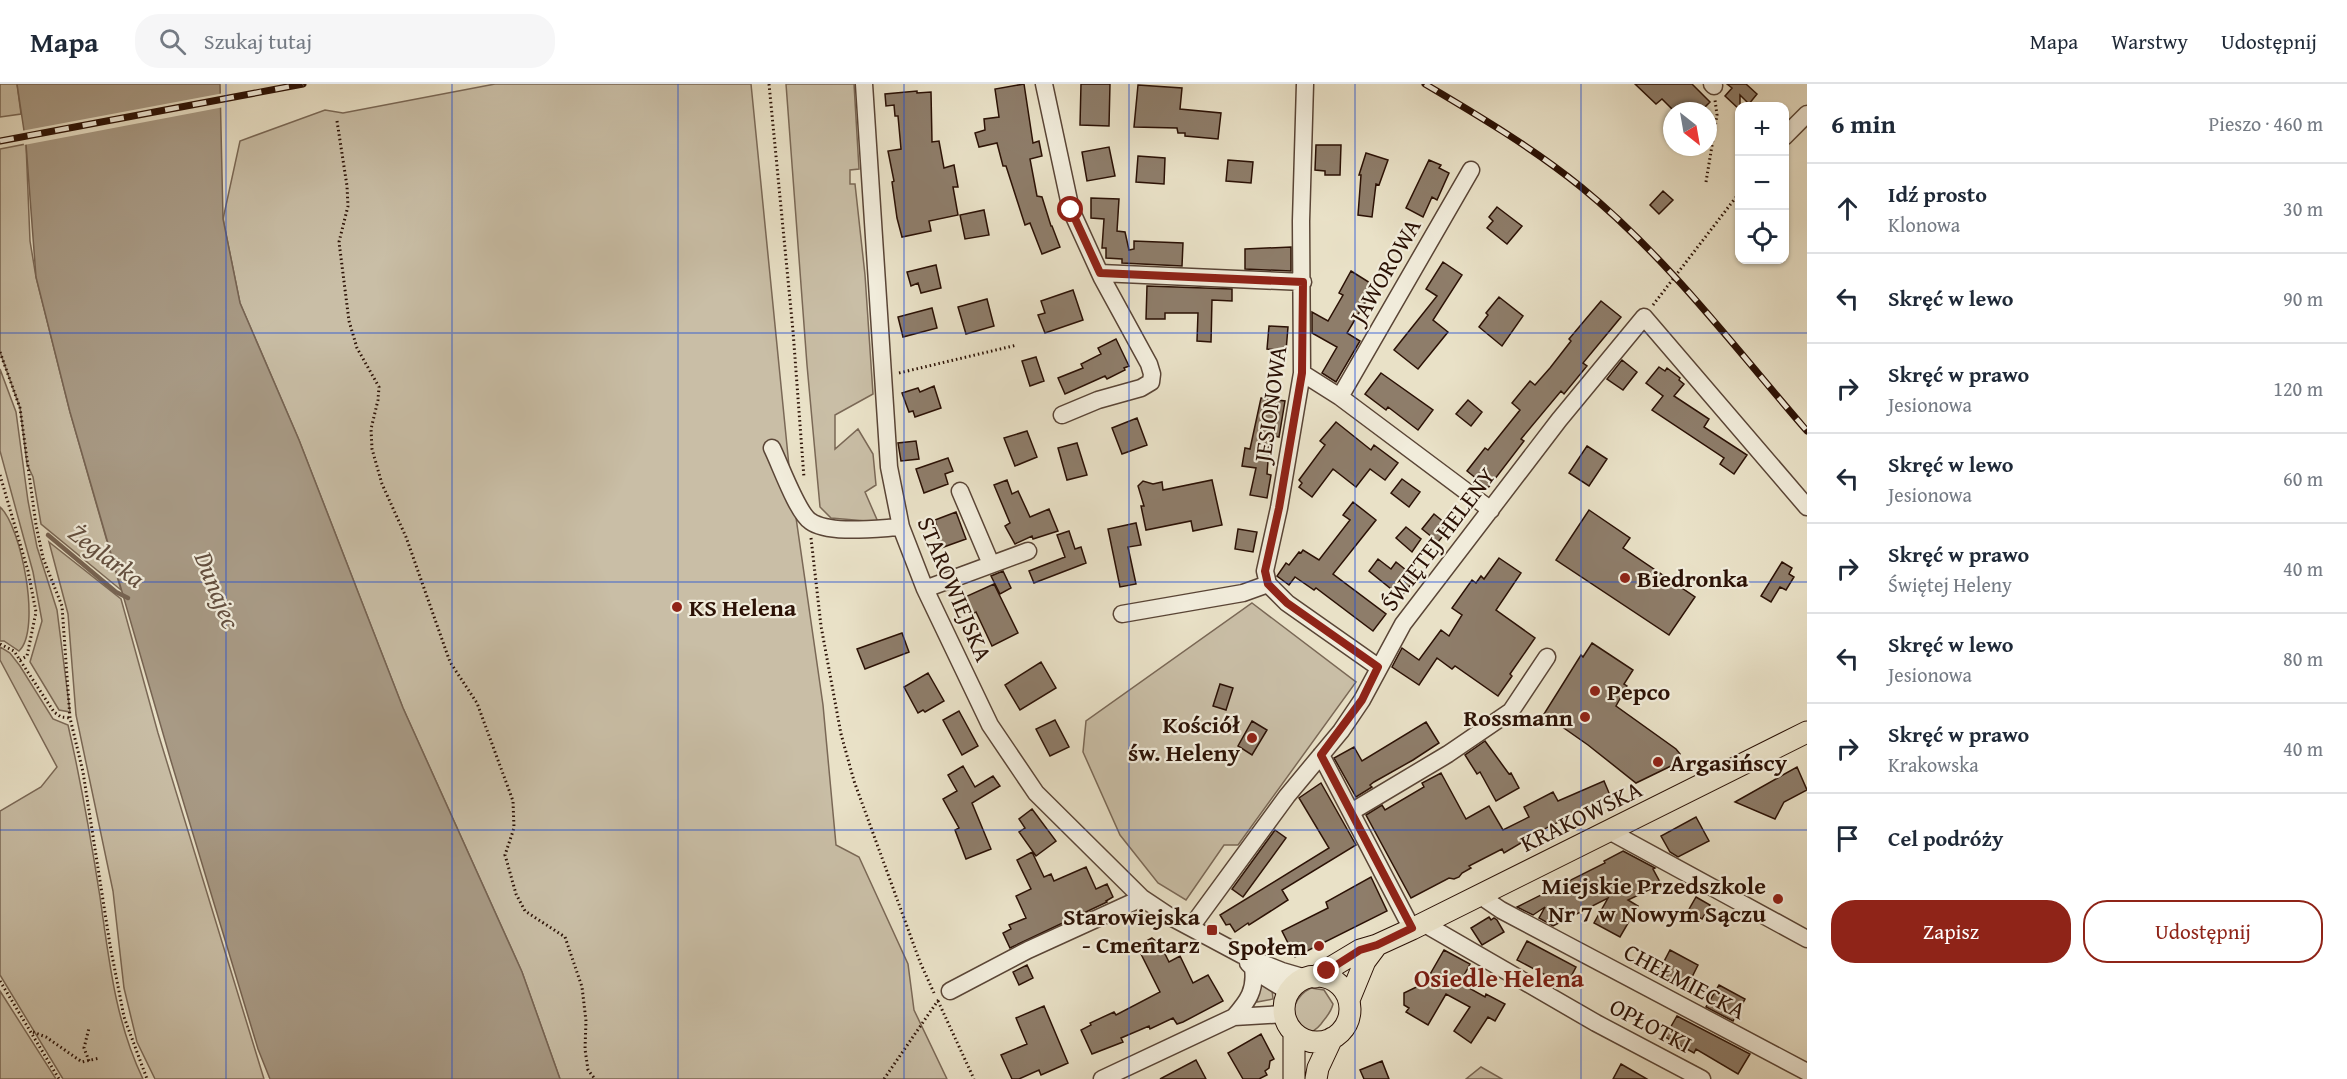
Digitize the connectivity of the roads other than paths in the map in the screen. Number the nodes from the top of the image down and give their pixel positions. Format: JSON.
{"nodes":[{"id":1,"x":867,"y":84,"type":"edge"},
{"id":2,"x":1044,"y":84,"type":"edge"},
{"id":3,"x":1305,"y":84,"type":"edge"},
{"id":4,"x":1807,"y":114,"type":"edge"},
{"id":5,"x":1789,"y":132,"type":"edge"},
{"id":6,"x":1471,"y":170,"type":"dead end"},
{"id":7,"x":1100,"y":273,"type":"junction"},
{"id":8,"x":1303,"y":282,"type":"junction"},
{"id":9,"x":1302,"y":373,"type":"junction"},
{"id":10,"x":1340,"y":397,"type":"junction"},
{"id":11,"x":1062,"y":415,"type":"dead end"},
{"id":12,"x":772,"y":448,"type":"dead end"},
{"id":13,"x":960,"y":491,"type":"dead end"},
{"id":14,"x":1807,"y":507,"type":"edge"},
{"id":15,"x":1491,"y":510,"type":"junction"},
{"id":16,"x":901,"y":527,"type":"junction"},
{"id":17,"x":1028,"y":551,"type":"dead end"},
{"id":18,"x":991,"y":564,"type":"junction"},
{"id":19,"x":1268,"y":584,"type":"junction"},
{"id":20,"x":925,"y":589,"type":"junction"},
{"id":21,"x":1122,"y":614,"type":"dead end"},
{"id":22,"x":1547,"y":657,"type":"dead end"},
{"id":23,"x":1378,"y":667,"type":"junction"},
{"id":24,"x":1807,"y":732,"type":"edge"},
{"id":25,"x":1321,"y":755,"type":"junction"},
{"id":26,"x":1351,"y":812,"type":"junction"},
{"id":27,"x":1609,"y":831,"type":"junction"},
{"id":28,"x":1479,"y":895,"type":"junction"},
{"id":29,"x":1142,"y":898,"type":"junction"},
{"id":30,"x":1417,"y":926,"type":"junction"},
{"id":31,"x":1191,"y":927,"type":"junction"},
{"id":32,"x":1807,"y":939,"type":"edge"},
{"id":33,"x":1377,"y":945,"type":"junction"},
{"id":34,"x":1248,"y":962,"type":"junction"},
{"id":35,"x":1310,"y":977,"type":"junction"},
{"id":36,"x":1289,"y":992,"type":"junction"},
{"id":37,"x":944,"y":996,"type":"road end"},
{"id":38,"x":1349,"y":1000,"type":"junction"},
{"id":39,"x":1285,"y":1014,"type":"junction"},
{"id":40,"x":1234,"y":1017,"type":"junction"},
{"id":41,"x":1294,"y":1033,"type":"junction"},
{"id":42,"x":1332,"y":1038,"type":"junction"},
{"id":43,"x":1807,"y":1072,"type":"edge"},
{"id":44,"x":1102,"y":1079,"type":"edge"},
{"id":45,"x":1294,"y":1079,"type":"edge"},
{"id":46,"x":1316,"y":1079,"type":"edge"},
{"id":47,"x":1702,"y":1079,"type":"edge"}],
"edges":[{"from":1,"to":16,"type":"street","name":"STAROWIEJSKA"},
{"from":2,"to":7,"type":"street"},
{"from":3,"to":8,"type":"street","name":"JESIONOWA"},
{"from":4,"to":5,"type":"street"},
{"from":6,"to":10,"type":"street","name":"JAWOROWA"},
{"from":7,"to":8,"type":"street"},
{"from":7,"to":11,"type":"street"},
{"from":8,"to":9,"type":"street","name":"JESIONOWA"},
{"from":9,"to":10,"type":"street"},
{"from":9,"to":19,"type":"street","name":"JESIONOWA"},
{"from":10,"to":15,"type":"street"},
{"from":12,"to":16,"type":"street"},
{"from":13,"to":18,"type":"street"},
{"from":14,"to":15,"type":"street","name":"ŚWIĘTEJ HELENY"},
{"from":15,"to":23,"type":"street","name":"ŚWIĘTEJ HELENY"},
{"from":16,"to":20,"type":"street","name":"STAROWIEJSKA"},
{"from":17,"to":18,"type":"street"},
{"from":18,"to":20,"type":"street"},
{"from":19,"to":21,"type":"street"},
{"from":19,"to":23,"type":"street"},
{"from":20,"to":29,"type":"street","name":"STAROWIEJSKA"},
{"from":22,"to":26,"type":"street"},
{"from":23,"to":25,"type":"street","name":"ŚWIĘTEJ HELENY"},
{"from":24,"to":27,"type":"main road","name":"KRAKOWSKA"},
{"from":25,"to":26,"type":"street"},
{"from":25,"to":31,"type":"street","name":"ŚWIĘTEJ HELENY"},
{"from":26,"to":30,"type":"street"},
{"from":27,"to":28,"type":"main road","name":"KRAKOWSKA"},
{"from":27,"to":32,"type":"street"},
{"from":28,"to":30,"type":"main road","name":"KRAKOWSKA"},
{"from":28,"to":43,"type":"street","name":"CHEŁMIECKA"},
{"from":29,"to":31,"type":"street","name":"STAROWIEJSKA"},
{"from":29,"to":37,"type":"street"},
{"from":30,"to":33,"type":"main road","name":"KRAKOWSKA"},
{"from":30,"to":47,"type":"street","name":"OPŁOTKI"},
{"from":31,"to":34,"type":"street","name":"STAROWIEJSKA"},
{"from":33,"to":35,"type":"main road","name":"KRAKOWSKA"},
{"from":33,"to":38,"type":"main road"},
{"from":34,"to":35,"type":"street","name":"STAROWIEJSKA"},
{"from":34,"to":36,"type":"street","name":"STAROWIEJSKA"},
{"from":34,"to":40,"type":"street"},
{"from":35,"to":36,"type":"main road"},
{"from":35,"to":38,"type":"main road"},
{"from":36,"to":39,"type":"main road"},
{"from":38,"to":42,"type":"main road"},
{"from":39,"to":40,"type":"street"},
{"from":39,"to":41,"type":"main road"},
{"from":40,"to":44,"type":"street"},
{"from":41,"to":42,"type":"main road"},
{"from":41,"to":45,"type":"main road"},
{"from":42,"to":46,"type":"main road"}]}
